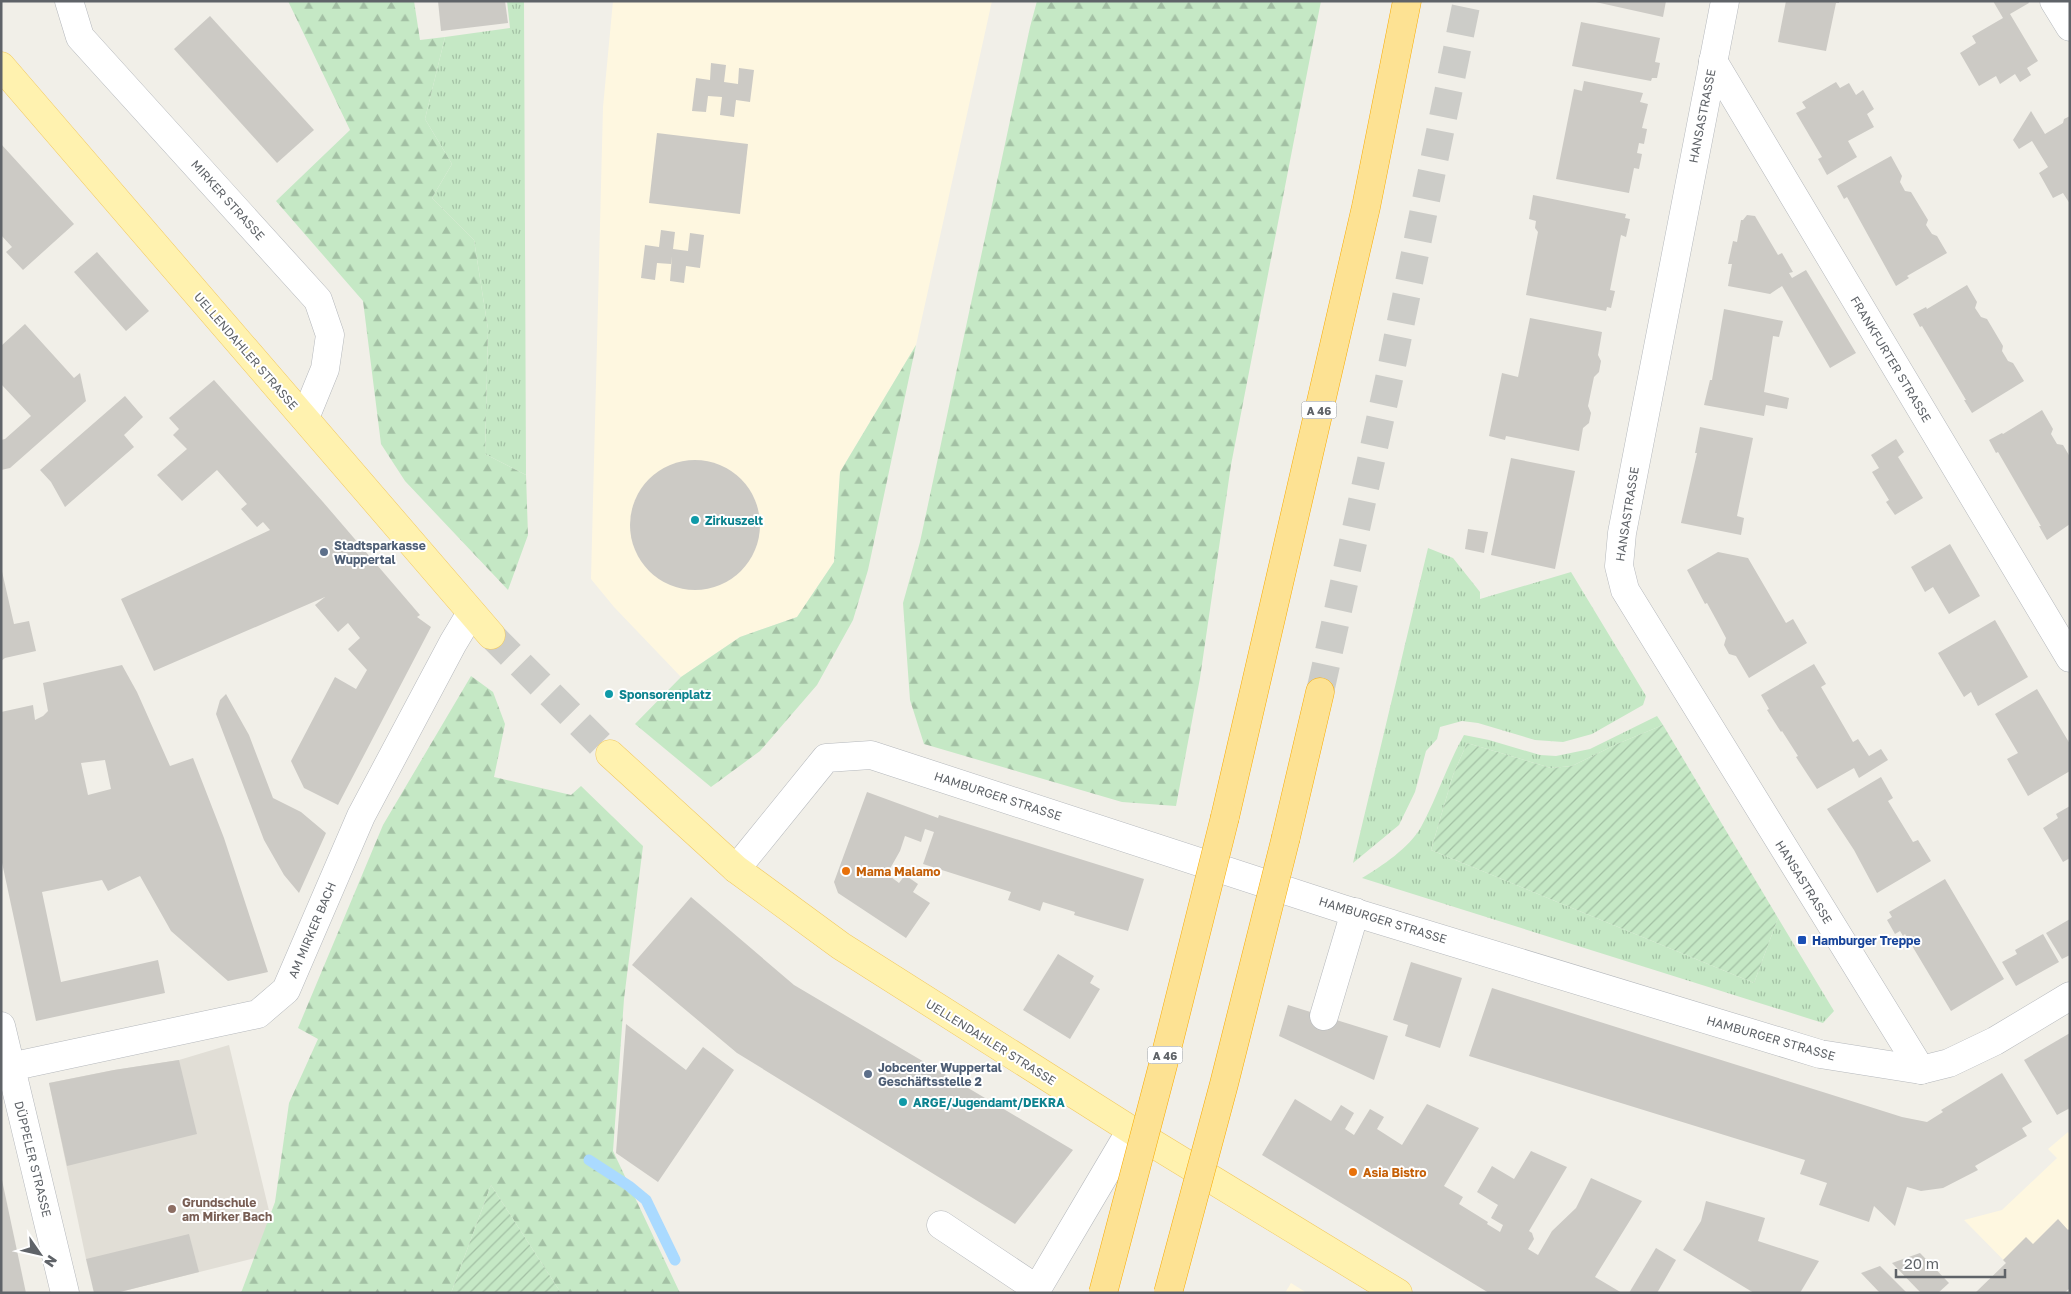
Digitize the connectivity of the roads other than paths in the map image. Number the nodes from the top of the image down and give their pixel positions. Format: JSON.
{"nodes":[{"id":1,"x":70,"y":1,"type":"edge"},
{"id":2,"x":1407,"y":1,"type":"edge"},
{"id":3,"x":1725,"y":1,"type":"edge"},
{"id":4,"x":2054,"y":1,"type":"edge"},
{"id":5,"x":2070,"y":27,"type":"edge"},
{"id":6,"x":1713,"y":61,"type":"junction"},
{"id":7,"x":1,"y":66,"type":"edge"},
{"id":8,"x":304,"y":418,"type":"junction"},
{"id":9,"x":471,"y":613,"type":"junction"},
{"id":10,"x":491,"y":635,"type":"tunnel mouth"},
{"id":11,"x":2070,"y":658,"type":"edge"},
{"id":12,"x":1320,"y":692,"type":"tunnel mouth"},
{"id":13,"x":610,"y":754,"type":"tunnel mouth"},
{"id":14,"x":736,"y":869,"type":"junction"},
{"id":15,"x":1355,"y":912,"type":"junction"},
{"id":16,"x":2070,"y":996,"type":"edge"},
{"id":17,"x":1324,"y":1016,"type":"dead end"},
{"id":18,"x":1,"y":1026,"type":"edge"},
{"id":19,"x":10,"y":1066,"type":"junction"},
{"id":20,"x":1921,"y":1070,"type":"junction"},
{"id":21,"x":1130,"y":1130,"type":"junction"},
{"id":22,"x":941,"y":1225,"type":"dead end"},
{"id":23,"x":1040,"y":1291,"type":"edge"},
{"id":24,"x":65,"y":1293,"type":"edge"},
{"id":25,"x":1103,"y":1293,"type":"edge"},
{"id":26,"x":1168,"y":1293,"type":"edge"},
{"id":27,"x":1398,"y":1293,"type":"edge"}],
"edges":[{"from":1,"to":8,"type":"street","name":"MIRKER STRASSE"},
{"from":2,"to":25,"type":"highway","number":"A 46","bridge":true},
{"from":3,"to":6,"type":"street","name":"HANSASTRASSE"},
{"from":4,"to":5,"type":"street"},
{"from":6,"to":11,"type":"street","name":"FRANKFURTER STRASSE"},
{"from":6,"to":20,"type":"street","name":"HANSASTRASSE"},
{"from":7,"to":8,"type":"main road","name":"UELLENDAHLER STRASSE"},
{"from":8,"to":9,"type":"main road","name":"UELLENDAHLER STRASSE"},
{"from":9,"to":10,"type":"main road","name":"UELLENDAHLER STRASSE"},
{"from":9,"to":19,"type":"street","name":"AM MIRKER BACH"},
{"from":12,"to":26,"type":"highway","bridge":true},
{"from":13,"to":14,"type":"main road","name":"UELLENDAHLER STRASSE"},
{"from":14,"to":15,"type":"street","name":"HAMBURGER STRASSE"},
{"from":14,"to":21,"type":"main road","name":"UELLENDAHLER STRASSE"},
{"from":15,"to":17,"type":"street"},
{"from":15,"to":20,"type":"street","name":"HAMBURGER STRASSE"},
{"from":16,"to":20,"type":"street","name":"HAMBURGER STRASSE"},
{"from":18,"to":19,"type":"street","name":"DÜPPELER STRASSE"},
{"from":19,"to":24,"type":"street","name":"DÜPPELER STRASSE"},
{"from":21,"to":23,"type":"street"},
{"from":21,"to":27,"type":"main road","name":"UELLENDAHLER STRASSE"},
{"from":22,"to":23,"type":"street"}]}
